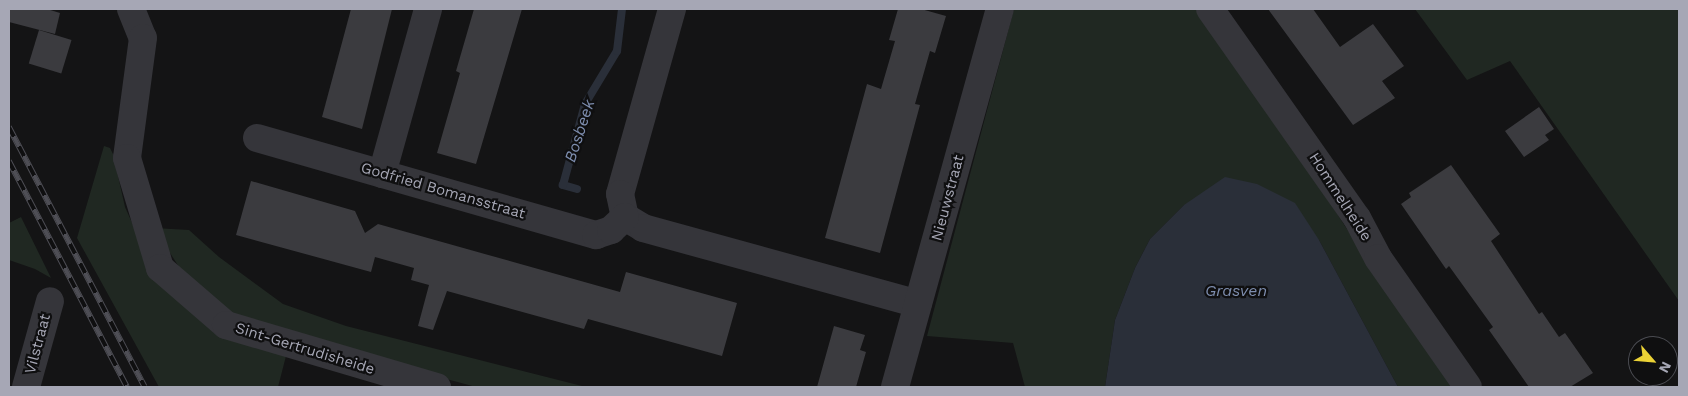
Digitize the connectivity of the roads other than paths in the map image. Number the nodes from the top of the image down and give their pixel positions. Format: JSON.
{"nodes":[{"id":1,"x":131,"y":9,"type":"edge"},
{"id":2,"x":428,"y":9,"type":"edge"},
{"id":3,"x":672,"y":9,"type":"edge"},
{"id":4,"x":1000,"y":9,"type":"edge"},
{"id":5,"x":1210,"y":9,"type":"edge"},
{"id":6,"x":257,"y":138,"type":"dead end"},
{"id":7,"x":382,"y":174,"type":"junction"},
{"id":8,"x":625,"y":217,"type":"junction"},
{"id":9,"x":50,"y":300,"type":"dead end"},
{"id":10,"x":918,"y":304,"type":"junction"},
{"id":11,"x":26,"y":387,"type":"edge"},
{"id":12,"x":438,"y":387,"type":"edge"},
{"id":13,"x":895,"y":387,"type":"edge"},
{"id":14,"x":1468,"y":387,"type":"edge"}],
"edges":[{"from":1,"to":12,"type":"street","name":"Sint-Gertrudisheide"},
{"from":2,"to":7,"type":"street"},
{"from":3,"to":8,"type":"street"},
{"from":4,"to":10,"type":"street","name":"Nieuwstraat"},
{"from":5,"to":14,"type":"street","name":"Hommelheide"},
{"from":6,"to":7,"type":"street","name":"Godfried Bomansstraat"},
{"from":7,"to":8,"type":"street","name":"Godfried Bomansstraat"},
{"from":8,"to":10,"type":"street"},
{"from":9,"to":11,"type":"street","name":"Vilstraat"},
{"from":10,"to":13,"type":"street","name":"Nieuwstraat"}]}
